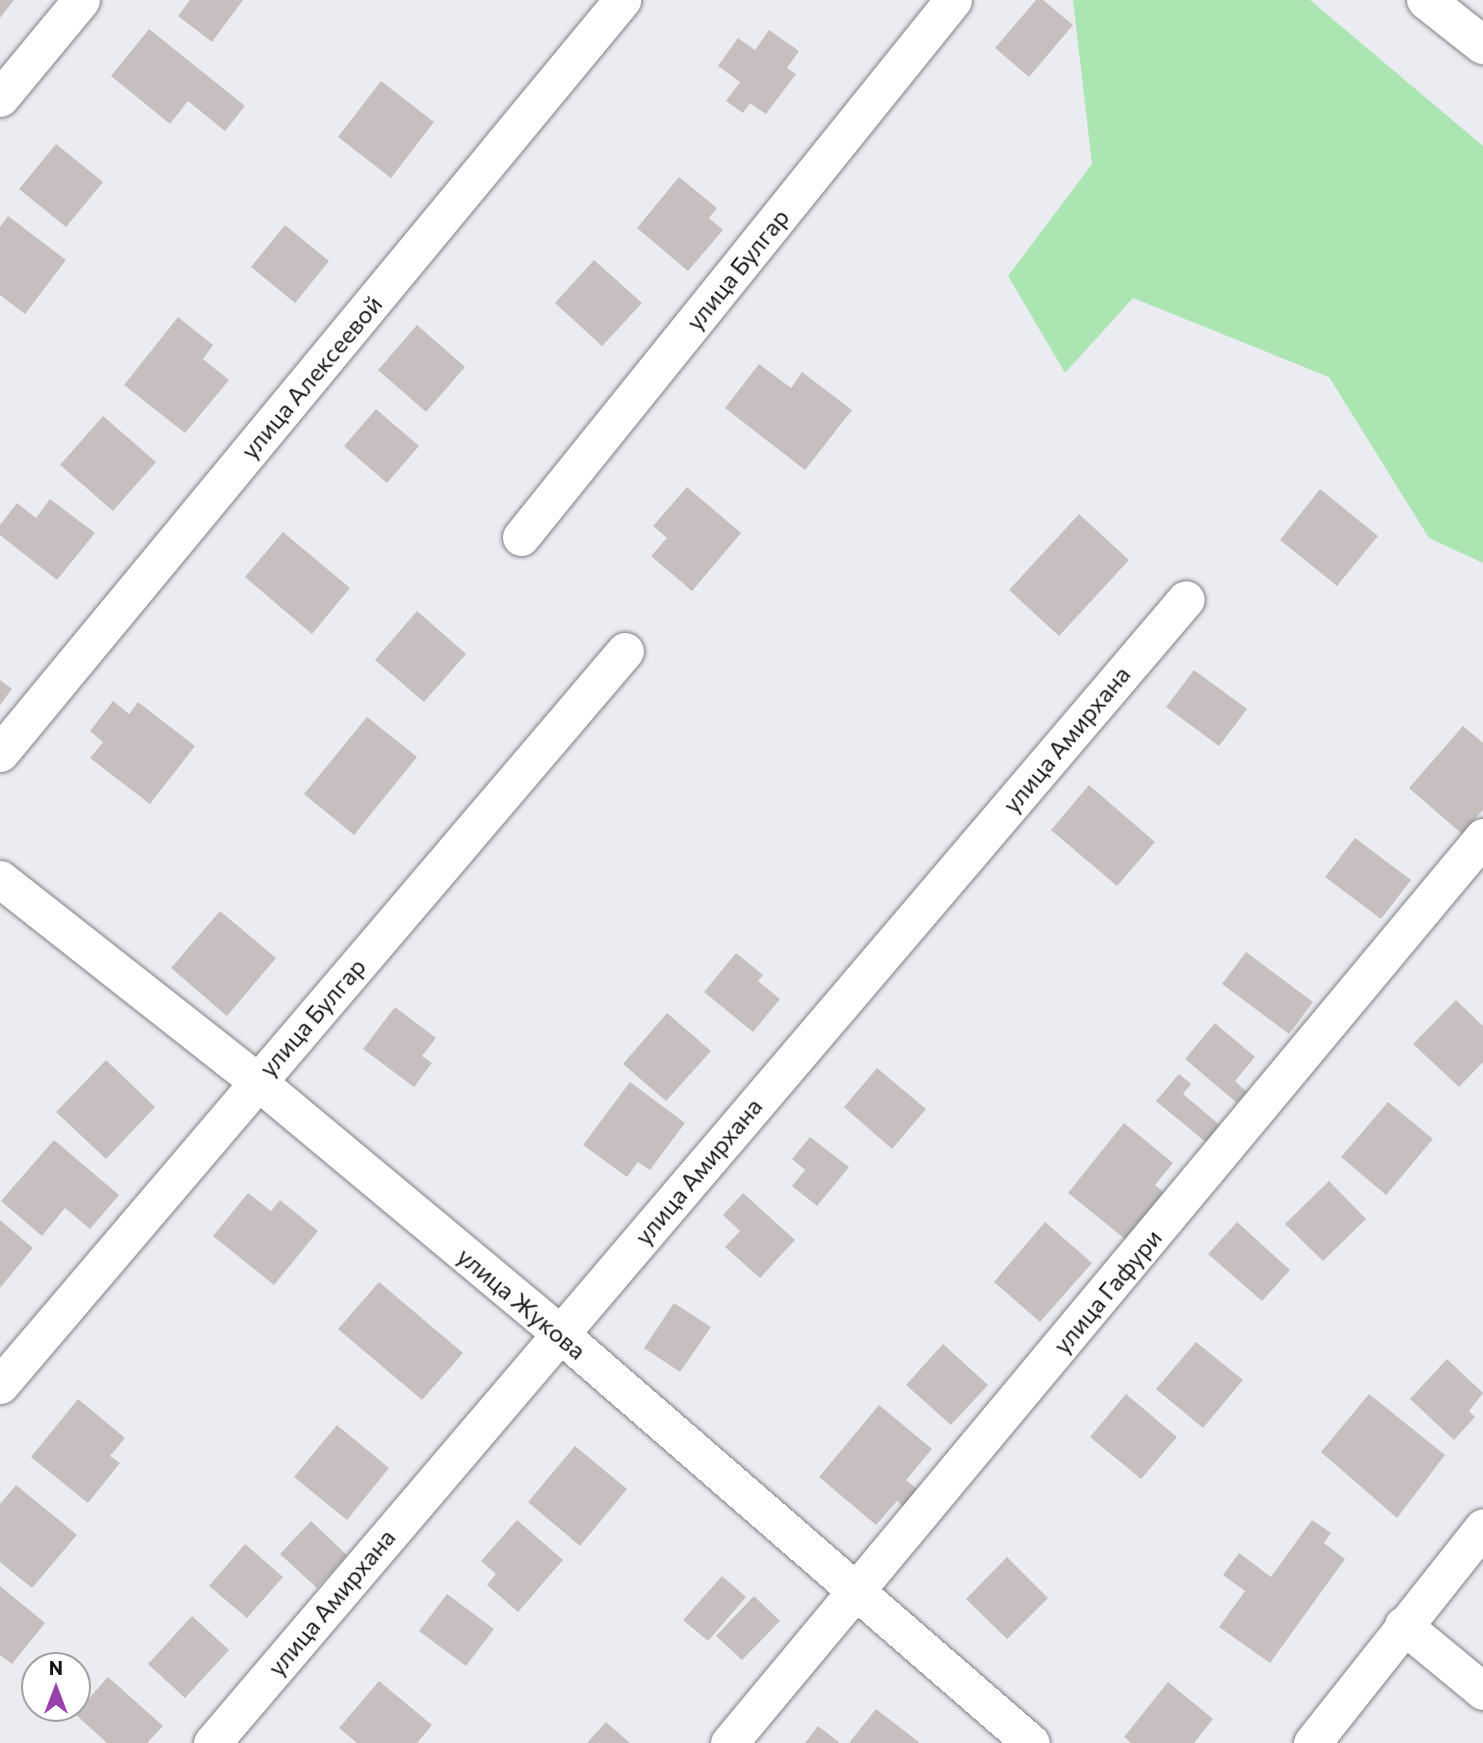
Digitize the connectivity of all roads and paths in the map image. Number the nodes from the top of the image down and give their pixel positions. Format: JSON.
{"nodes":[{"id":1,"x":81,"y":0,"type":"edge"},
{"id":2,"x":622,"y":0,"type":"edge"},
{"id":3,"x":953,"y":0,"type":"edge"},
{"id":4,"x":1426,"y":0,"type":"edge"},
{"id":5,"x":1483,"y":45,"type":"edge"},
{"id":6,"x":0,"y":98,"type":"edge"},
{"id":7,"x":521,"y":537,"type":"dead end"},
{"id":8,"x":1186,"y":599,"type":"dead end"},
{"id":9,"x":625,"y":651,"type":"dead end"},
{"id":10,"x":0,"y":753,"type":"edge"},
{"id":11,"x":1483,"y":837,"type":"edge"},
{"id":12,"x":0,"y":879,"type":"edge"},
{"id":13,"x":257,"y":1081,"type":"junction"},
{"id":14,"x":559,"y":1333,"type":"junction"},
{"id":15,"x":0,"y":1385,"type":"edge"},
{"id":16,"x":1483,"y":1527,"type":"edge"},
{"id":17,"x":855,"y":1594,"type":"junction"},
{"id":18,"x":1403,"y":1625,"type":"junction"},
{"id":19,"x":1483,"y":1691,"type":"edge"},
{"id":20,"x":212,"y":1743,"type":"edge"},
{"id":21,"x":729,"y":1743,"type":"edge"},
{"id":22,"x":1031,"y":1743,"type":"edge"},
{"id":23,"x":1312,"y":1743,"type":"edge"}],
"edges":[{"from":1,"to":6,"type":"street"},
{"from":2,"to":10,"type":"street","name":"улица Алексеевой"},
{"from":3,"to":7,"type":"street","name":"улица Булгар"},
{"from":4,"to":5,"type":"main road"},
{"from":8,"to":14,"type":"street","name":"улица Амирхана"},
{"from":9,"to":13,"type":"street","name":"улица Булгар"},
{"from":11,"to":17,"type":"street","name":"улица Гафури"},
{"from":12,"to":13,"type":"street","name":"улица Жукова"},
{"from":13,"to":14,"type":"street","name":"улица Жукова"},
{"from":13,"to":15,"type":"street","name":"улица Булгар"},
{"from":14,"to":17,"type":"street","name":"улица Жукова"},
{"from":14,"to":20,"type":"street","name":"улица Амирхана"},
{"from":16,"to":18,"type":"street"},
{"from":17,"to":21,"type":"street","name":"улица Гафури"},
{"from":17,"to":22,"type":"street","name":"улица Жукова"},
{"from":18,"to":19,"type":"street"},
{"from":18,"to":23,"type":"street"}]}
